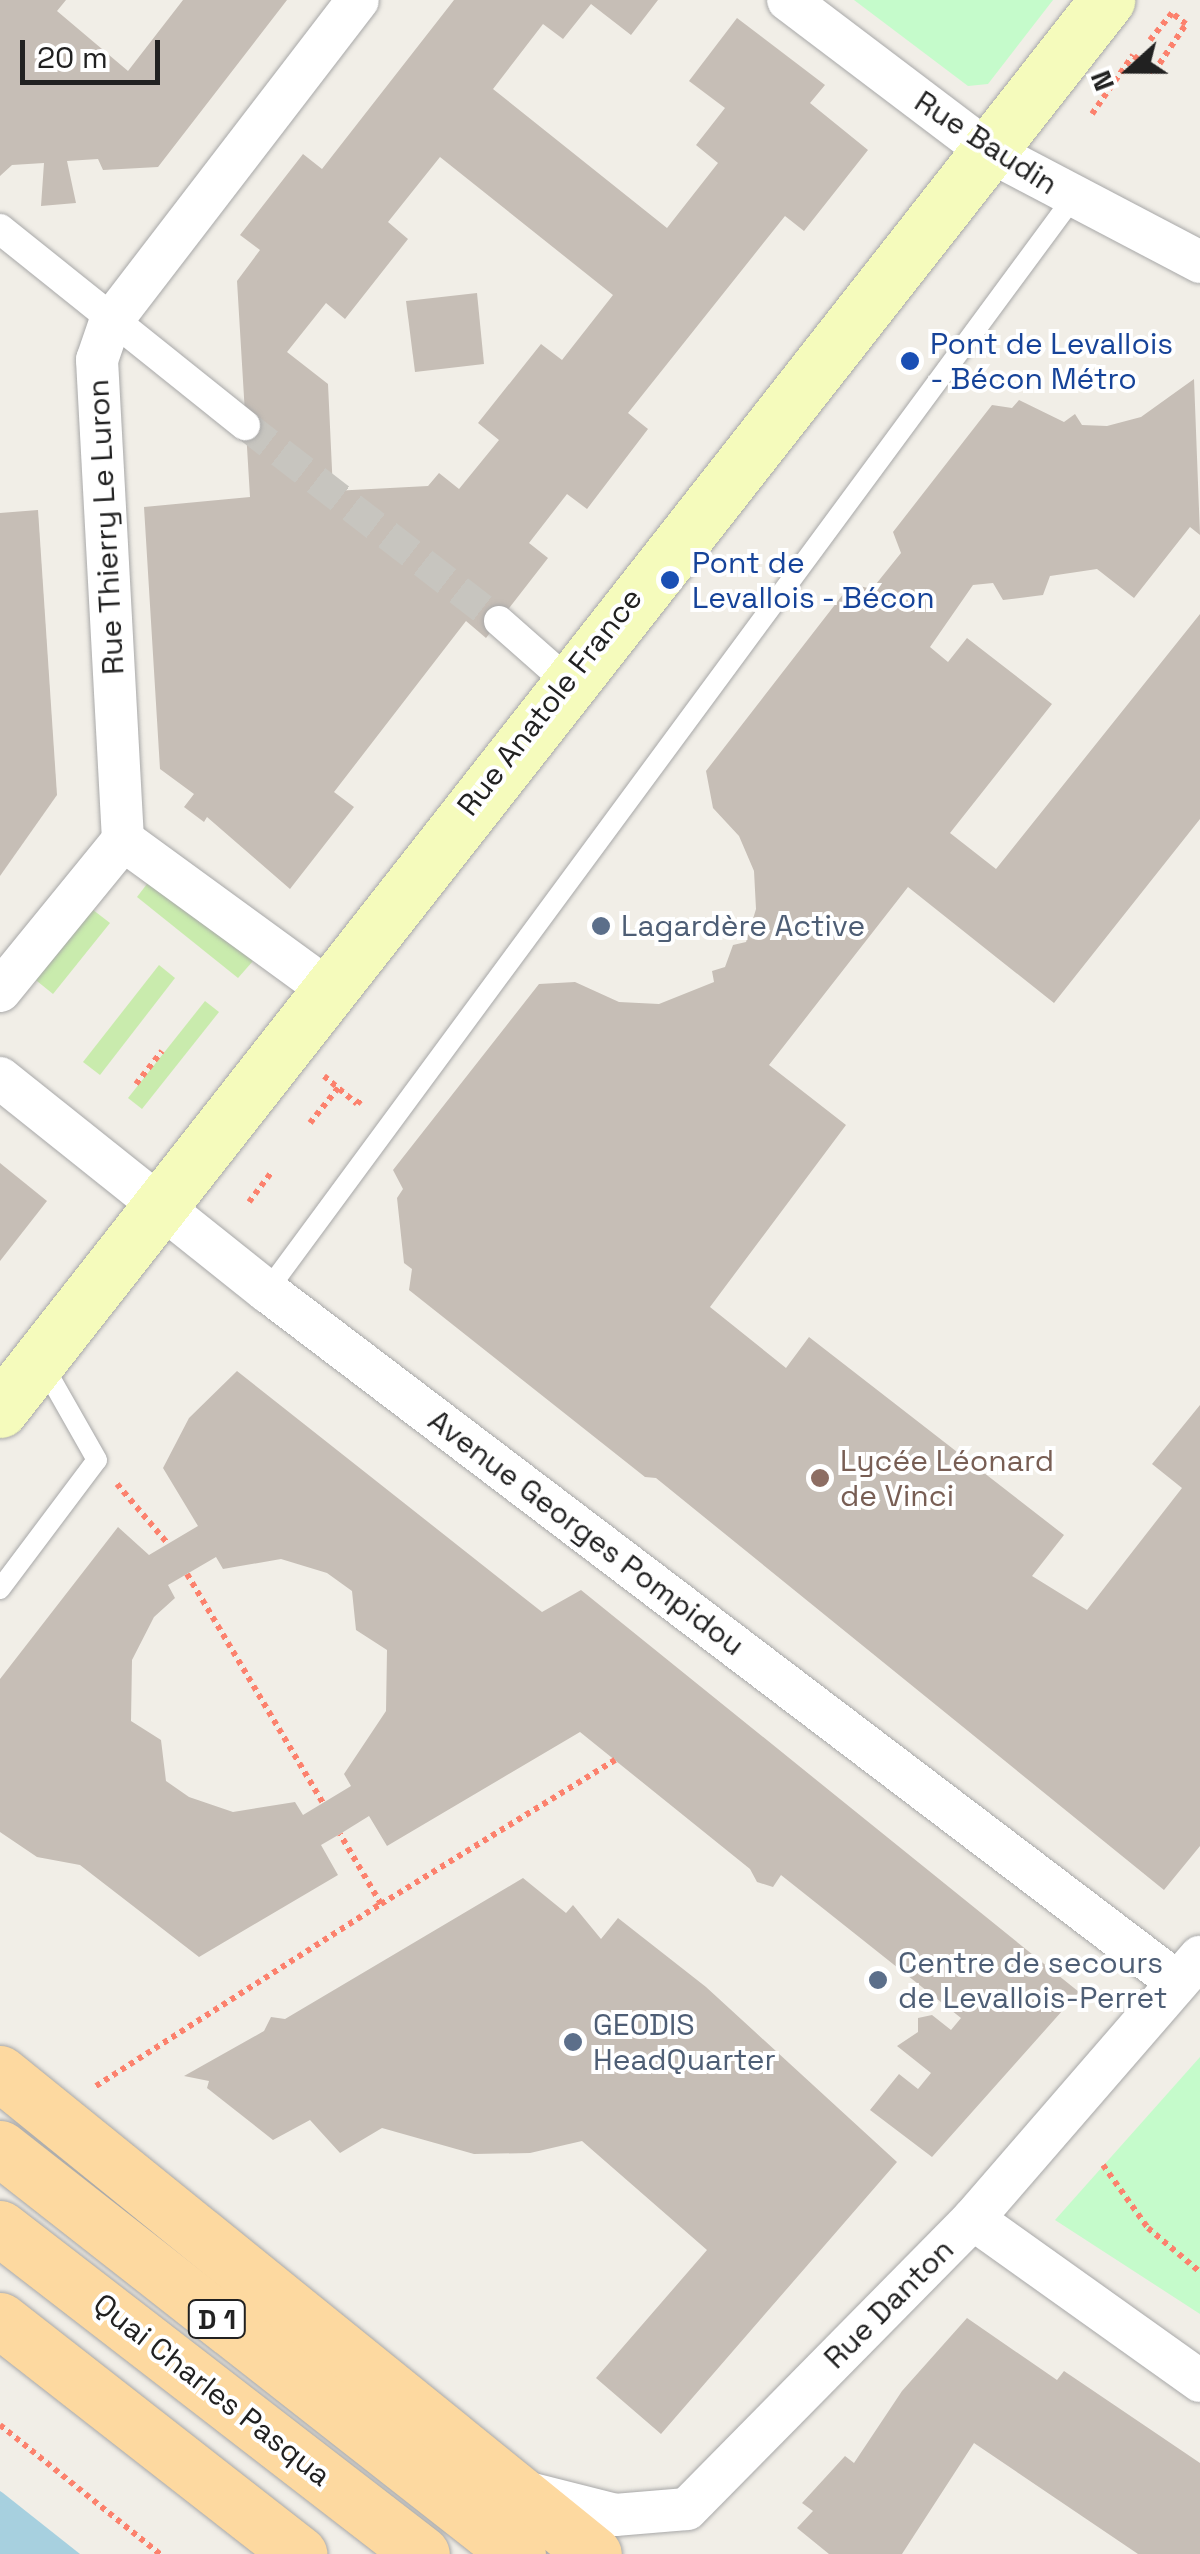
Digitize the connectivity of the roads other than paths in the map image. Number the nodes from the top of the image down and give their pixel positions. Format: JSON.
{"nodes":[{"id":1,"x":358,"y":0,"type":"edge"},
{"id":2,"x":788,"y":0,"type":"edge"},
{"id":3,"x":1107,"y":0,"type":"edge"},
{"id":4,"x":984,"y":149,"type":"junction"},
{"id":5,"x":1072,"y":199,"type":"junction"},
{"id":6,"x":0,"y":229,"type":"edge"},
{"id":7,"x":1200,"y":262,"type":"edge"},
{"id":8,"x":110,"y":323,"type":"junction"},
{"id":9,"x":245,"y":425,"type":"tunnel mouth"},
{"id":10,"x":499,"y":621,"type":"tunnel mouth"},
{"id":11,"x":567,"y":681,"type":"junction"},
{"id":12,"x":123,"y":840,"type":"junction"},
{"id":13,"x":0,"y":991,"type":"edge"},
{"id":14,"x":330,"y":991,"type":"junction"},
{"id":15,"x":0,"y":1078,"type":"edge"},
{"id":16,"x":161,"y":1209,"type":"junction"},
{"id":17,"x":267,"y":1292,"type":"junction"},
{"id":18,"x":40,"y":1359,"type":"junction"},
{"id":19,"x":0,"y":1410,"type":"edge"},
{"id":20,"x":0,"y":1589,"type":"edge"},
{"id":21,"x":1189,"y":1969,"type":"edge"},
{"id":22,"x":0,"y":2073,"type":"edge"},
{"id":23,"x":0,"y":2148,"type":"edge"},
{"id":24,"x":973,"y":2219,"type":"junction"},
{"id":25,"x":0,"y":2228,"type":"edge"},
{"id":26,"x":0,"y":2320,"type":"edge"},
{"id":27,"x":1200,"y":2381,"type":"edge"},
{"id":28,"x":513,"y":2489,"type":"junction"},
{"id":29,"x":299,"y":2554,"type":"edge"},
{"id":30,"x":422,"y":2554,"type":"edge"},
{"id":31,"x":518,"y":2554,"type":"edge"},
{"id":32,"x":594,"y":2554,"type":"edge"}],
"edges":[{"from":1,"to":8,"type":"street","name":"Rue Thierry Le Luron"},
{"from":2,"to":4,"type":"street","name":"Rue Baudin"},
{"from":3,"to":4,"type":"main road","name":"Rue Anatole France"},
{"from":4,"to":5,"type":"street","name":"Rue Baudin"},
{"from":4,"to":11,"type":"main road","name":"Rue Anatole France"},
{"from":5,"to":7,"type":"street","name":"Rue Baudin"},
{"from":5,"to":17,"type":"lane"},
{"from":6,"to":8,"type":"street"},
{"from":8,"to":9,"type":"street"},
{"from":8,"to":12,"type":"street","name":"Rue Thierry Le Luron"},
{"from":10,"to":11,"type":"street"},
{"from":11,"to":14,"type":"main road","name":"Rue Anatole France"},
{"from":12,"to":13,"type":"street"},
{"from":12,"to":14,"type":"street"},
{"from":14,"to":16,"type":"main road","name":"Rue Anatole France"},
{"from":15,"to":16,"type":"street","name":"Avenue Georges Pompidou"},
{"from":16,"to":17,"type":"street","name":"Avenue Georges Pompidou"},
{"from":16,"to":18,"type":"main road","name":"Rue Anatole France"},
{"from":17,"to":21,"type":"street","name":"Avenue Georges Pompidou"},
{"from":18,"to":19,"type":"main road","name":"Rue Anatole France"},
{"from":18,"to":20,"type":"lane"},
{"from":21,"to":24,"type":"street","name":"Rue Danton"},
{"from":22,"to":28,"type":"main road"},
{"from":23,"to":31,"type":"main road","name":"Quai Charles Pasqua","number":"D 1"},
{"from":24,"to":27,"type":"street"},
{"from":24,"to":28,"type":"street","name":"Rue Danton"},
{"from":25,"to":30,"type":"main road","name":"Quai Charles Pasqua","number":"D 1"},
{"from":26,"to":29,"type":"main road"},
{"from":28,"to":32,"type":"main road"}]}
